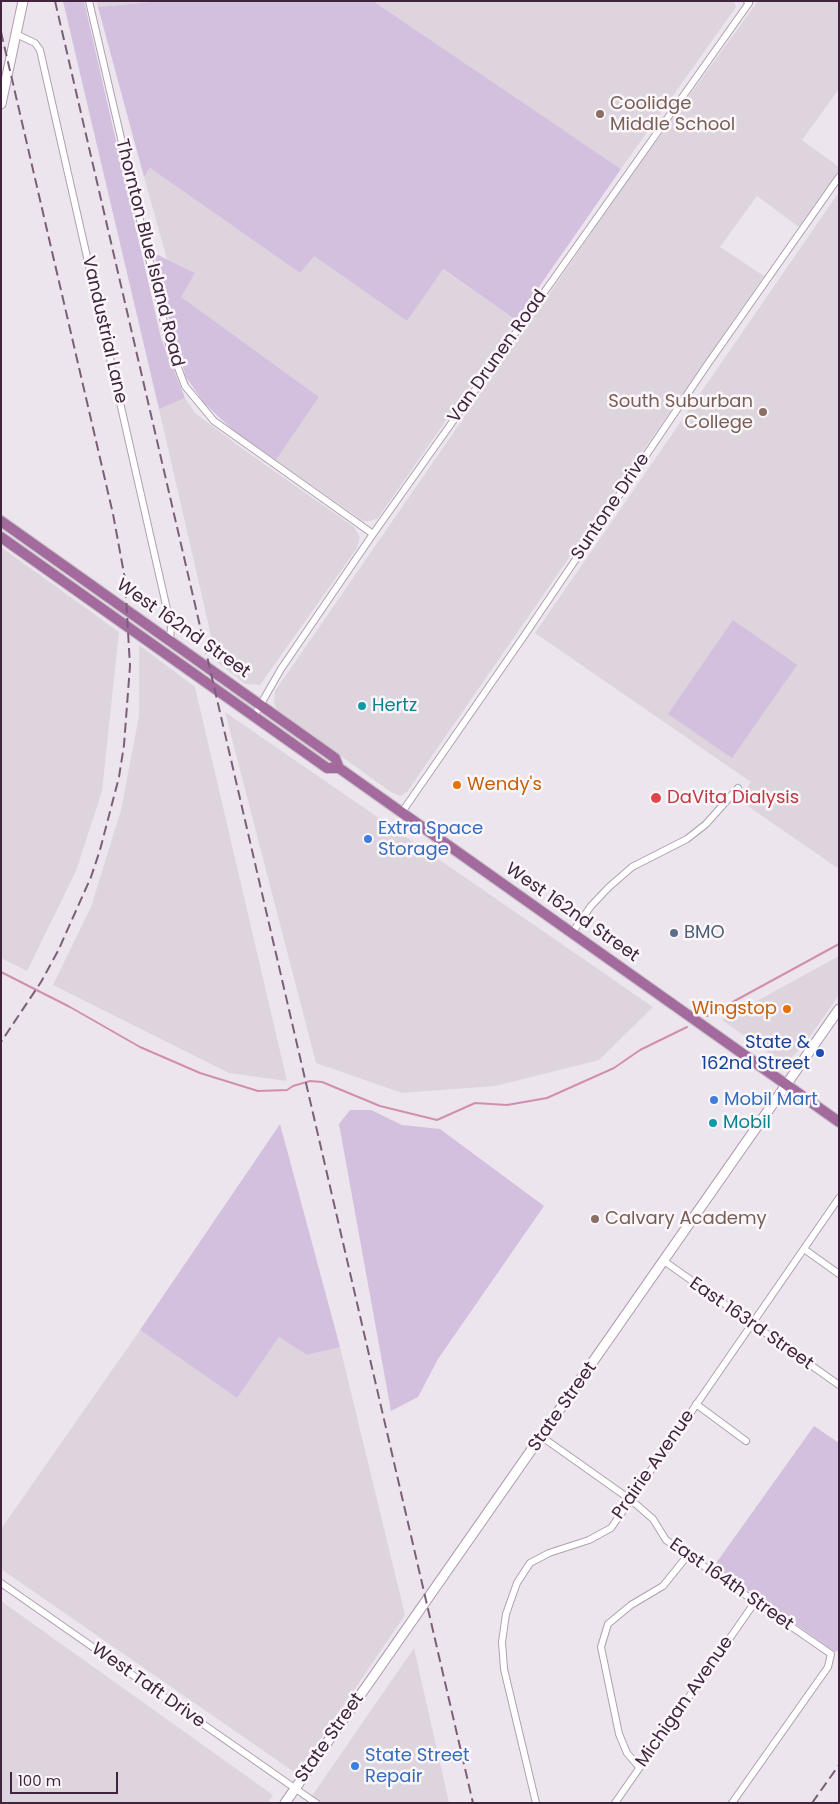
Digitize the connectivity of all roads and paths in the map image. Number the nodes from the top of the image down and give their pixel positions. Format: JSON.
{"nodes":[{"id":1,"x":23,"y":1,"type":"edge"},
{"id":2,"x":90,"y":1,"type":"edge"},
{"id":3,"x":748,"y":2,"type":"edge"},
{"id":4,"x":16,"y":34,"type":"junction"},
{"id":5,"x":1,"y":104,"type":"edge"},
{"id":6,"x":839,"y":177,"type":"edge"},
{"id":7,"x":1,"y":522,"type":"edge"},
{"id":8,"x":373,"y":534,"type":"junction"},
{"id":9,"x":1,"y":538,"type":"edge"},
{"id":10,"x":170,"y":639,"type":"junction"},
{"id":11,"x":162,"y":652,"type":"junction"},
{"id":12,"x":260,"y":703,"type":"junction"},
{"id":13,"x":254,"y":716,"type":"junction"},
{"id":14,"x":339,"y":768,"type":"junction"},
{"id":15,"x":738,"y":788,"type":"dead end"},
{"id":16,"x":402,"y":812,"type":"junction"},
{"id":17,"x":572,"y":933,"type":"junction"},
{"id":18,"x":839,"y":1010,"type":"edge"},
{"id":19,"x":786,"y":1084,"type":"junction"},
{"id":20,"x":839,"y":1122,"type":"edge"},
{"id":21,"x":839,"y":1198,"type":"edge"},
{"id":22,"x":804,"y":1249,"type":"junction"},
{"id":23,"x":664,"y":1261,"type":"junction"},
{"id":24,"x":839,"y":1274,"type":"edge"},
{"id":25,"x":752,"y":1324,"type":"junction"},
{"id":26,"x":839,"y":1386,"type":"edge"},
{"id":27,"x":696,"y":1404,"type":"junction"},
{"id":28,"x":542,"y":1437,"type":"junction"},
{"id":29,"x":746,"y":1441,"type":"dead end"},
{"id":30,"x":630,"y":1500,"type":"junction"},
{"id":31,"x":688,"y":1555,"type":"junction"},
{"id":32,"x":1,"y":1583,"type":"edge"},
{"id":33,"x":755,"y":1602,"type":"junction"},
{"id":34,"x":639,"y":1767,"type":"junction"},
{"id":35,"x":295,"y":1788,"type":"junction"},
{"id":36,"x":285,"y":1803,"type":"edge"},
{"id":37,"x":316,"y":1803,"type":"edge"},
{"id":38,"x":536,"y":1803,"type":"edge"},
{"id":39,"x":615,"y":1803,"type":"edge"},
{"id":40,"x":732,"y":1803,"type":"edge"}],
"edges":[{"from":1,"to":4,"type":"street"},
{"from":2,"to":8,"type":"street","name":"Thornton Blue Island Road"},
{"from":3,"to":8,"type":"street","name":"Van Drunen Road"},
{"from":4,"to":5,"type":"street"},
{"from":4,"to":10,"type":"street","name":"Vandustrial Lane"},
{"from":6,"to":16,"type":"street","name":"Suntone Drive"},
{"from":7,"to":10,"type":"main road","name":"West 162nd Street"},
{"from":8,"to":12,"type":"street","name":"Van Drunen Road"},
{"from":9,"to":11,"type":"main road","name":"West 162nd Street"},
{"from":10,"to":11,"type":"main road"},
{"from":10,"to":12,"type":"main road","name":"West 162nd Street"},
{"from":11,"to":13,"type":"main road","name":"West 162nd Street"},
{"from":12,"to":13,"type":"street","name":"Van Drunen Road"},
{"from":12,"to":14,"type":"main road","name":"West 162nd Street"},
{"from":13,"to":14,"type":"main road","name":"West 162nd Street"},
{"from":14,"to":16,"type":"main road","name":"West 162nd Street"},
{"from":15,"to":17,"type":"street"},
{"from":16,"to":17,"type":"main road","name":"West 162nd Street"},
{"from":17,"to":19,"type":"main road","name":"West 162nd Street"},
{"from":18,"to":19,"type":"street","name":"State Street"},
{"from":19,"to":20,"type":"main road","name":"West 162nd Street"},
{"from":19,"to":23,"type":"street","name":"State Street"},
{"from":21,"to":22,"type":"street","name":"Prairie Avenue"},
{"from":22,"to":24,"type":"street"},
{"from":22,"to":25,"type":"street","name":"Prairie Avenue"},
{"from":23,"to":25,"type":"street","name":"East 163rd Street"},
{"from":23,"to":28,"type":"street","name":"State Street"},
{"from":25,"to":26,"type":"street","name":"East 163rd Street"},
{"from":25,"to":27,"type":"street","name":"Prairie Avenue"},
{"from":27,"to":29,"type":"street"},
{"from":27,"to":30,"type":"street","name":"Prairie Avenue"},
{"from":28,"to":30,"type":"street","name":"East 164th Street"},
{"from":28,"to":35,"type":"street","name":"State Street"},
{"from":30,"to":31,"type":"street","name":"East 164th Street"},
{"from":30,"to":38,"type":"street","name":"Prairie Avenue"},
{"from":31,"to":33,"type":"street","name":"East 164th Street"},
{"from":31,"to":34,"type":"street"},
{"from":32,"to":35,"type":"street","name":"West Taft Drive"},
{"from":33,"to":34,"type":"street","name":"Michigan Avenue"},
{"from":33,"to":40,"type":"street","name":"East 164th Street"},
{"from":34,"to":39,"type":"street","name":"Michigan Avenue"},
{"from":35,"to":36,"type":"street","name":"State Street"},
{"from":35,"to":37,"type":"street","name":"West Taft Drive"}]}
